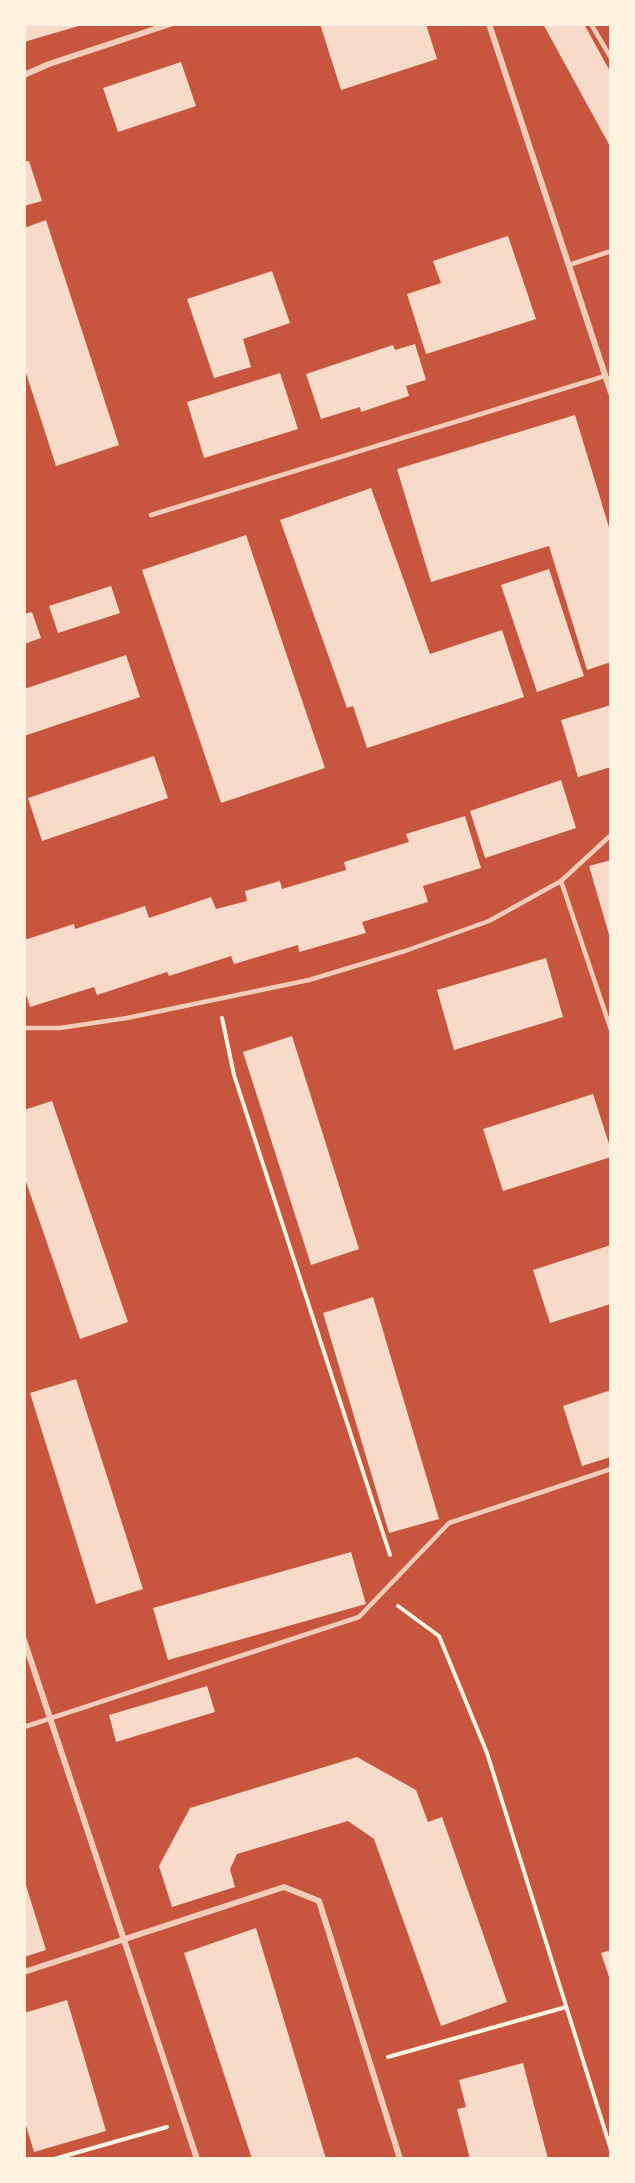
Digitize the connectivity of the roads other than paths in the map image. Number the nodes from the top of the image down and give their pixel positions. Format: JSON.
{"nodes":[{"id":1,"x":170,"y":24,"type":"edge"},
{"id":2,"x":489,"y":24,"type":"edge"},
{"id":3,"x":591,"y":24,"type":"edge"},
{"id":4,"x":611,"y":58,"type":"edge"},
{"id":5,"x":24,"y":75,"type":"edge"},
{"id":6,"x":611,"y":251,"type":"edge"},
{"id":7,"x":569,"y":265,"type":"junction"},
{"id":8,"x":605,"y":376,"type":"junction"},
{"id":9,"x":611,"y":393,"type":"edge"},
{"id":10,"x":152,"y":515,"type":"dead end"},
{"id":11,"x":611,"y":835,"type":"edge"},
{"id":12,"x":561,"y":881,"type":"junction"},
{"id":13,"x":24,"y":1028,"type":"edge"},
{"id":14,"x":611,"y":1030,"type":"edge"},
{"id":15,"x":611,"y":1469,"type":"edge"},
{"id":16,"x":24,"y":1640,"type":"edge"},
{"id":17,"x":51,"y":1718,"type":"junction"},
{"id":18,"x":24,"y":1727,"type":"edge"},
{"id":19,"x":124,"y":1941,"type":"junction"},
{"id":20,"x":24,"y":1972,"type":"edge"},
{"id":21,"x":197,"y":2159,"type":"edge"},
{"id":22,"x":400,"y":2159,"type":"edge"}],
"edges":[{"from":1,"to":5,"type":"street"},
{"from":2,"to":7,"type":"street"},
{"from":3,"to":4,"type":"lane"},
{"from":6,"to":7,"type":"lane"},
{"from":7,"to":8,"type":"street"},
{"from":8,"to":9,"type":"street"},
{"from":8,"to":10,"type":"lane"},
{"from":11,"to":12,"type":"lane"},
{"from":12,"to":13,"type":"lane"},
{"from":12,"to":14,"type":"lane"},
{"from":15,"to":17,"type":"lane"},
{"from":16,"to":17,"type":"street"},
{"from":17,"to":18,"type":"lane"},
{"from":17,"to":19,"type":"street"},
{"from":19,"to":20,"type":"street"},
{"from":19,"to":21,"type":"street"},
{"from":19,"to":22,"type":"street"}]}
